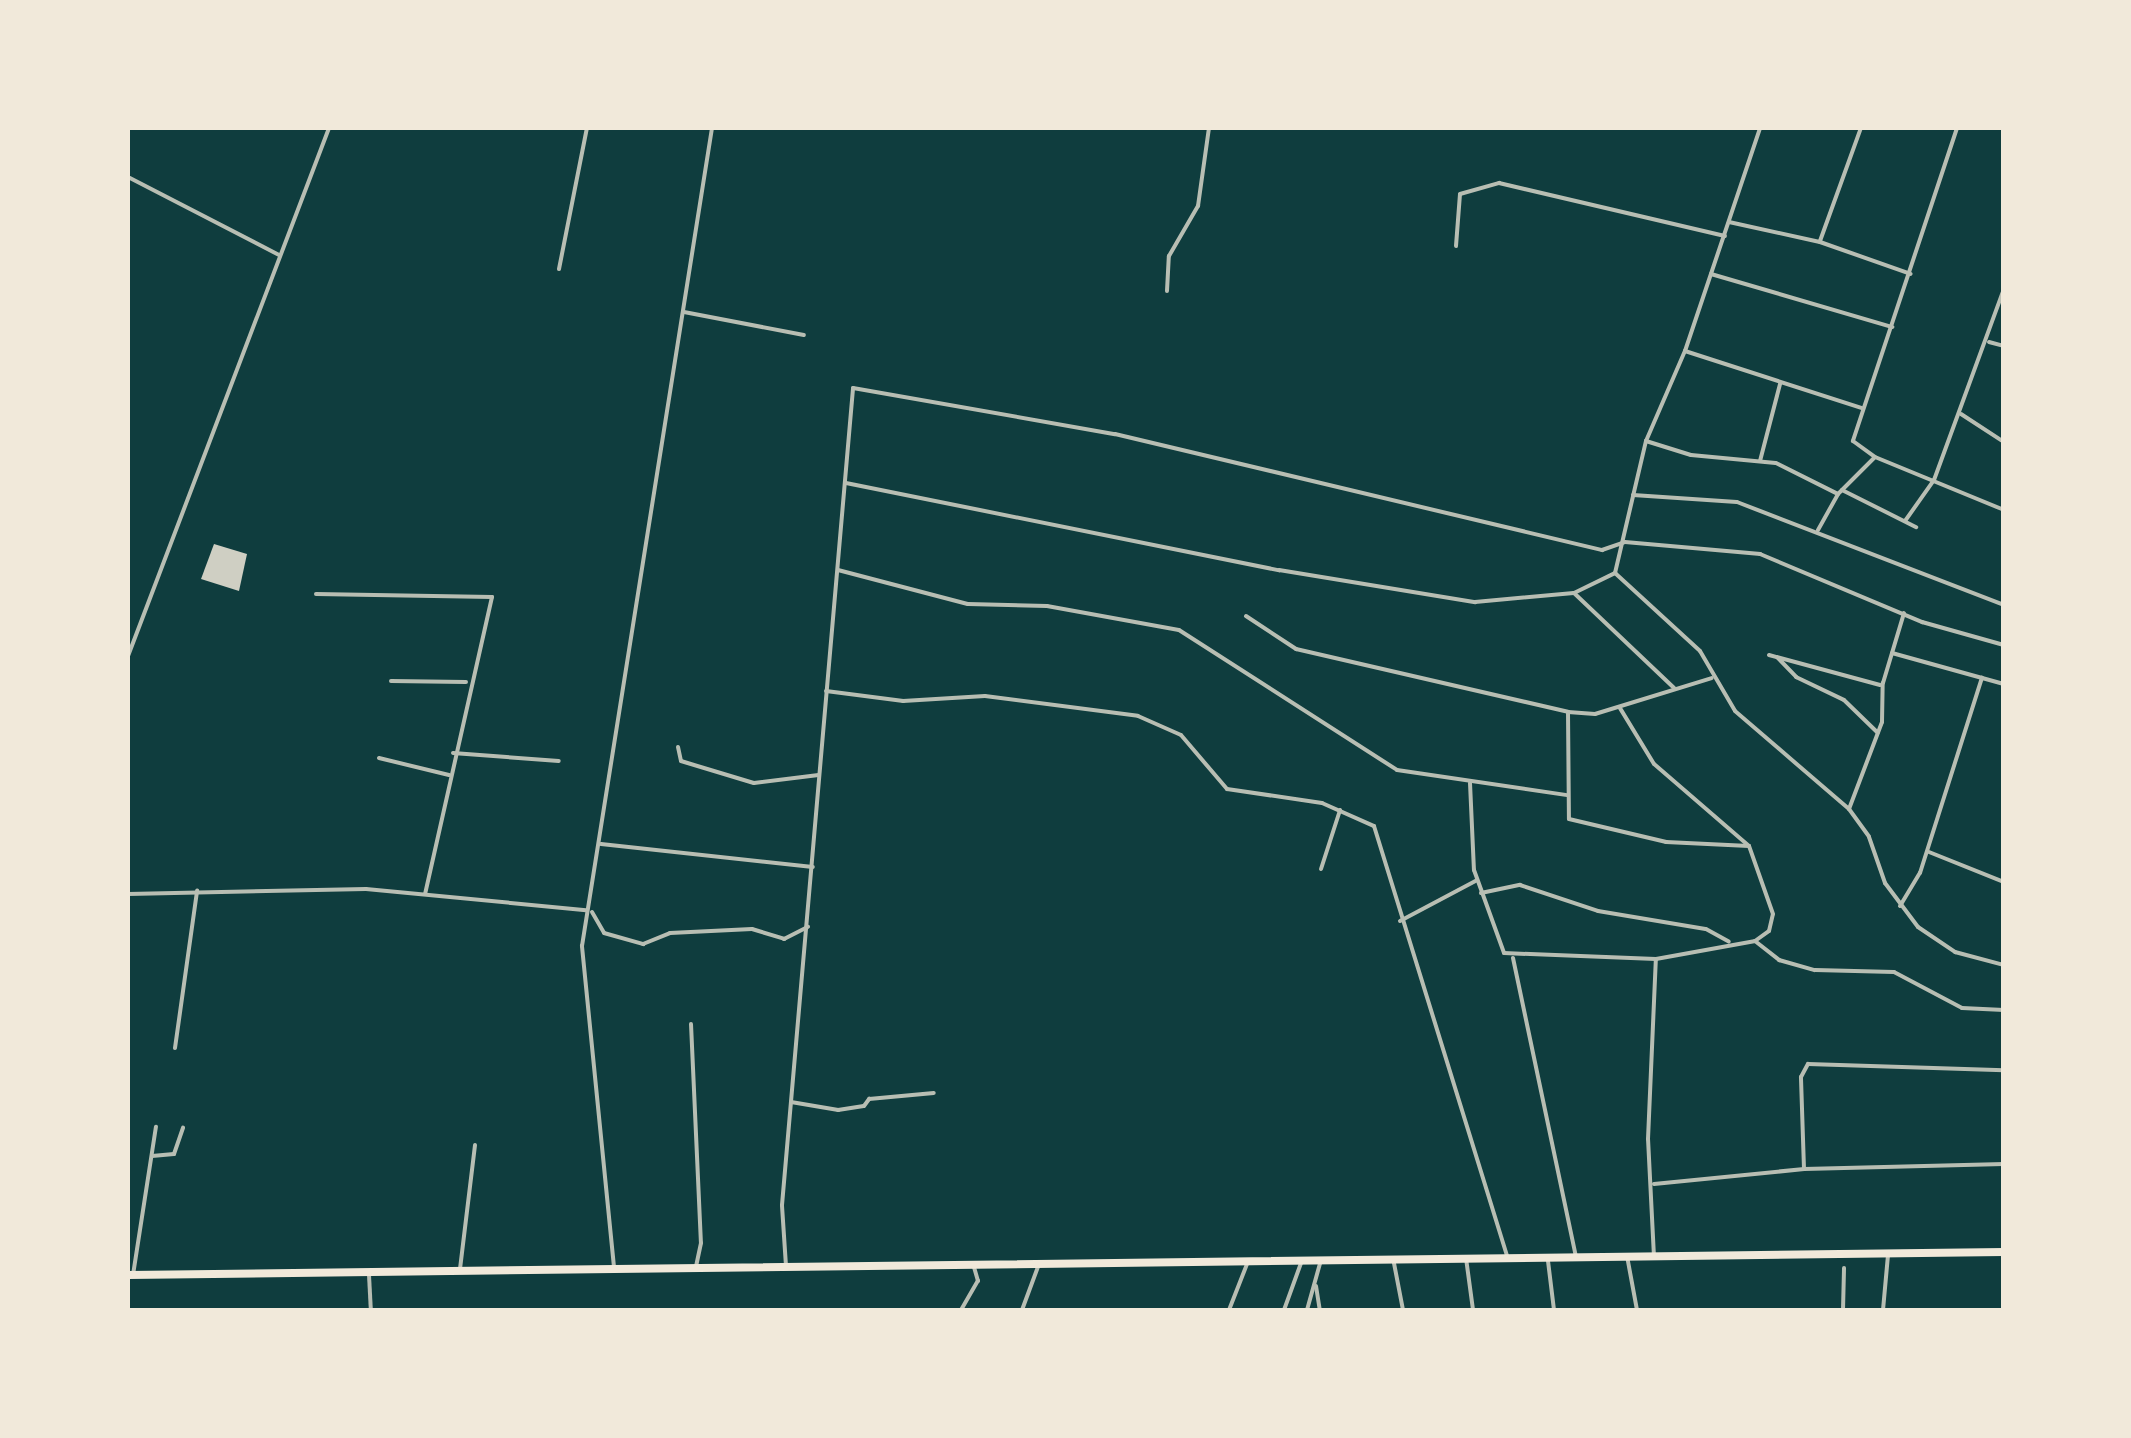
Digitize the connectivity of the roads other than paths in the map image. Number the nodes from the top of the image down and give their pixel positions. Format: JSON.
{"nodes":[{"id":1,"x":329,"y":128,"type":"edge"},
{"id":2,"x":587,"y":128,"type":"edge"},
{"id":3,"x":712,"y":128,"type":"edge"},
{"id":4,"x":1209,"y":128,"type":"edge"},
{"id":5,"x":1760,"y":128,"type":"edge"},
{"id":6,"x":1861,"y":128,"type":"edge"},
{"id":7,"x":1957,"y":128,"type":"edge"},
{"id":8,"x":128,"y":178,"type":"edge"},
{"id":9,"x":1729,"y":222,"type":"junction"},
{"id":10,"x":1724,"y":236,"type":"junction"},
{"id":11,"x":1820,"y":242,"type":"junction"},
{"id":12,"x":1456,"y":246,"type":"dead end"},
{"id":13,"x":281,"y":256,"type":"junction"},
{"id":14,"x":560,"y":269,"type":"dead end"},
{"id":15,"x":1711,"y":274,"type":"junction"},
{"id":16,"x":1911,"y":274,"type":"junction"},
{"id":17,"x":2004,"y":289,"type":"edge"},
{"id":18,"x":1167,"y":291,"type":"dead end"},
{"id":19,"x":684,"y":312,"type":"junction"},
{"id":20,"x":1892,"y":326,"type":"junction"},
{"id":21,"x":804,"y":335,"type":"dead end"},
{"id":22,"x":1987,"y":342,"type":"junction"},
{"id":23,"x":2004,"y":346,"type":"edge"},
{"id":24,"x":1685,"y":352,"type":"junction"},
{"id":25,"x":1780,"y":384,"type":"junction"},
{"id":26,"x":1862,"y":408,"type":"junction"},
{"id":27,"x":1961,"y":414,"type":"junction"},
{"id":28,"x":1646,"y":441,"type":"junction"},
{"id":29,"x":2004,"y":442,"type":"edge"},
{"id":30,"x":1875,"y":457,"type":"junction"},
{"id":31,"x":1760,"y":461,"type":"junction"},
{"id":32,"x":1934,"y":480,"type":"junction"},
{"id":33,"x":845,"y":482,"type":"junction"},
{"id":34,"x":1840,"y":492,"type":"junction"},
{"id":35,"x":1631,"y":495,"type":"junction"},
{"id":36,"x":2004,"y":510,"type":"edge"},
{"id":37,"x":1905,"y":521,"type":"junction"},
{"id":38,"x":1916,"y":527,"type":"dead end"},
{"id":39,"x":1818,"y":530,"type":"junction"},
{"id":40,"x":1625,"y":542,"type":"junction"},
{"id":41,"x":838,"y":570,"type":"junction"},
{"id":42,"x":1615,"y":573,"type":"junction"},
{"id":43,"x":1574,"y":592,"type":"junction"},
{"id":44,"x":316,"y":594,"type":"dead end"},
{"id":45,"x":2004,"y":605,"type":"edge"},
{"id":46,"x":1904,"y":612,"type":"junction"},
{"id":47,"x":1246,"y":616,"type":"dead end"},
{"id":48,"x":2004,"y":645,"type":"edge"},
{"id":49,"x":1891,"y":653,"type":"junction"},
{"id":50,"x":1769,"y":655,"type":"dead end"},
{"id":51,"x":128,"y":656,"type":"edge"},
{"id":52,"x":1778,"y":657,"type":"junction"},
{"id":53,"x":1712,"y":678,"type":"junction"},
{"id":54,"x":1982,"y":678,"type":"junction"},
{"id":55,"x":391,"y":680,"type":"dead end"},
{"id":56,"x":468,"y":682,"type":"junction"},
{"id":57,"x":2004,"y":684,"type":"edge"},
{"id":58,"x":1882,"y":685,"type":"junction"},
{"id":59,"x":1674,"y":688,"type":"junction"},
{"id":60,"x":824,"y":691,"type":"junction"},
{"id":61,"x":1620,"y":708,"type":"junction"},
{"id":62,"x":1568,"y":712,"type":"junction"},
{"id":63,"x":1878,"y":733,"type":"junction"},
{"id":64,"x":678,"y":747,"type":"dead end"},
{"id":65,"x":454,"y":752,"type":"junction"},
{"id":66,"x":379,"y":758,"type":"dead end"},
{"id":67,"x":559,"y":761,"type":"dead end"},
{"id":68,"x":449,"y":775,"type":"junction"},
{"id":69,"x":819,"y":775,"type":"junction"},
{"id":70,"x":1470,"y":781,"type":"junction"},
{"id":71,"x":1567,"y":796,"type":"junction"},
{"id":72,"x":1849,"y":809,"type":"junction"},
{"id":73,"x":1340,"y":810,"type":"junction"},
{"id":74,"x":601,"y":844,"type":"junction"},
{"id":75,"x":1749,"y":846,"type":"junction"},
{"id":76,"x":1928,"y":852,"type":"junction"},
{"id":77,"x":814,"y":867,"type":"junction"},
{"id":78,"x":1321,"y":870,"type":"dead end"},
{"id":79,"x":1478,"y":880,"type":"junction"},
{"id":80,"x":2004,"y":882,"type":"edge"},
{"id":81,"x":197,"y":891,"type":"junction"},
{"id":82,"x":1481,"y":893,"type":"junction"},
{"id":83,"x":128,"y":894,"type":"edge"},
{"id":84,"x":425,"y":894,"type":"junction"},
{"id":85,"x":1900,"y":906,"type":"junction"},
{"id":86,"x":589,"y":911,"type":"junction"},
{"id":87,"x":1400,"y":922,"type":"junction"},
{"id":88,"x":808,"y":927,"type":"junction"},
{"id":89,"x":1755,"y":940,"type":"junction"},
{"id":90,"x":1729,"y":942,"type":"junction"},
{"id":91,"x":1514,"y":958,"type":"junction"},
{"id":92,"x":1656,"y":960,"type":"junction"},
{"id":93,"x":2004,"y":965,"type":"edge"},
{"id":94,"x":2004,"y":1010,"type":"edge"},
{"id":95,"x":691,"y":1024,"type":"dead end"},
{"id":96,"x":175,"y":1048,"type":"dead end"},
{"id":97,"x":2004,"y":1070,"type":"edge"},
{"id":98,"x":934,"y":1093,"type":"dead end"},
{"id":99,"x":791,"y":1102,"type":"junction"},
{"id":100,"x":156,"y":1126,"type":"dead end"},
{"id":101,"x":183,"y":1128,"type":"dead end"},
{"id":102,"x":476,"y":1145,"type":"dead end"},
{"id":103,"x":152,"y":1156,"type":"junction"},
{"id":104,"x":2004,"y":1164,"type":"edge"},
{"id":105,"x":1804,"y":1169,"type":"junction"},
{"id":106,"x":1654,"y":1184,"type":"junction"},
{"id":107,"x":2004,"y":1252,"type":"edge"},
{"id":108,"x":1888,"y":1255,"type":"junction"},
{"id":109,"x":1627,"y":1256,"type":"junction"},
{"id":110,"x":1654,"y":1257,"type":"junction"},
{"id":111,"x":1393,"y":1258,"type":"junction"},
{"id":112,"x":1466,"y":1258,"type":"junction"},
{"id":113,"x":1548,"y":1258,"type":"junction"},
{"id":114,"x":1576,"y":1258,"type":"junction"},
{"id":115,"x":1303,"y":1259,"type":"junction"},
{"id":116,"x":1508,"y":1259,"type":"junction"},
{"id":117,"x":1248,"y":1260,"type":"junction"},
{"id":118,"x":1321,"y":1260,"type":"junction"},
{"id":119,"x":1039,"y":1261,"type":"junction"},
{"id":120,"x":972,"y":1262,"type":"junction"},
{"id":121,"x":696,"y":1266,"type":"junction"},
{"id":122,"x":786,"y":1266,"type":"junction"},
{"id":123,"x":614,"y":1267,"type":"junction"},
{"id":124,"x":1844,"y":1268,"type":"dead end"},
{"id":125,"x":460,"y":1270,"type":"junction"},
{"id":126,"x":368,"y":1271,"type":"junction"},
{"id":127,"x":130,"y":1275,"type":"edge"},
{"id":128,"x":1316,"y":1284,"type":"junction"},
{"id":129,"x":370,"y":1310,"type":"edge"},
{"id":130,"x":961,"y":1310,"type":"edge"},
{"id":131,"x":1022,"y":1310,"type":"edge"},
{"id":132,"x":1229,"y":1310,"type":"edge"},
{"id":133,"x":1284,"y":1310,"type":"edge"},
{"id":134,"x":1308,"y":1310,"type":"edge"},
{"id":135,"x":1320,"y":1310,"type":"edge"},
{"id":136,"x":1403,"y":1310,"type":"edge"},
{"id":137,"x":1473,"y":1310,"type":"edge"},
{"id":138,"x":1554,"y":1310,"type":"edge"},
{"id":139,"x":1637,"y":1310,"type":"edge"},
{"id":140,"x":1843,"y":1310,"type":"edge"},
{"id":141,"x":1883,"y":1310,"type":"edge"}],
"edges":[{"from":1,"to":13,"type":"street"},
{"from":2,"to":14,"type":"street"},
{"from":3,"to":19,"type":"street"},
{"from":4,"to":18,"type":"street"},
{"from":5,"to":9,"type":"street"},
{"from":6,"to":11,"type":"street"},
{"from":7,"to":16,"type":"street"},
{"from":8,"to":13,"type":"street"},
{"from":9,"to":10,"type":"street"},
{"from":9,"to":11,"type":"street"},
{"from":10,"to":12,"type":"street"},
{"from":10,"to":15,"type":"street"},
{"from":11,"to":16,"type":"street"},
{"from":13,"to":51,"type":"street"},
{"from":15,"to":20,"type":"street"},
{"from":15,"to":24,"type":"street"},
{"from":16,"to":20,"type":"street"},
{"from":17,"to":22,"type":"street"},
{"from":19,"to":21,"type":"street"},
{"from":19,"to":74,"type":"street"},
{"from":20,"to":26,"type":"street"},
{"from":22,"to":23,"type":"street"},
{"from":22,"to":27,"type":"street"},
{"from":24,"to":25,"type":"street"},
{"from":24,"to":28,"type":"street"},
{"from":25,"to":26,"type":"street"},
{"from":25,"to":31,"type":"street"},
{"from":26,"to":30,"type":"street"},
{"from":27,"to":29,"type":"street"},
{"from":27,"to":32,"type":"street"},
{"from":28,"to":31,"type":"street"},
{"from":28,"to":35,"type":"street"},
{"from":30,"to":32,"type":"street"},
{"from":30,"to":34,"type":"street"},
{"from":31,"to":34,"type":"street"},
{"from":32,"to":36,"type":"street"},
{"from":32,"to":37,"type":"street"},
{"from":33,"to":40,"type":"street"},
{"from":33,"to":41,"type":"street"},
{"from":33,"to":43,"type":"street"},
{"from":34,"to":37,"type":"street"},
{"from":34,"to":39,"type":"street"},
{"from":35,"to":39,"type":"street"},
{"from":35,"to":40,"type":"street"},
{"from":37,"to":38,"type":"street"},
{"from":39,"to":45,"type":"street"},
{"from":40,"to":42,"type":"street"},
{"from":40,"to":46,"type":"street"},
{"from":41,"to":60,"type":"street"},
{"from":41,"to":70,"type":"street"},
{"from":42,"to":43,"type":"street"},
{"from":42,"to":53,"type":"street"},
{"from":43,"to":59,"type":"street"},
{"from":44,"to":56,"type":"street"},
{"from":46,"to":48,"type":"street"},
{"from":46,"to":49,"type":"street"},
{"from":47,"to":62,"type":"street"},
{"from":49,"to":54,"type":"street"},
{"from":49,"to":58,"type":"street"},
{"from":50,"to":52,"type":"street"},
{"from":52,"to":58,"type":"street"},
{"from":52,"to":63,"type":"street"},
{"from":53,"to":59,"type":"street"},
{"from":53,"to":72,"type":"street"},
{"from":54,"to":57,"type":"street"},
{"from":54,"to":76,"type":"street"},
{"from":55,"to":56,"type":"street"},
{"from":56,"to":65,"type":"street"},
{"from":58,"to":63,"type":"street"},
{"from":59,"to":61,"type":"street"},
{"from":60,"to":69,"type":"street"},
{"from":60,"to":73,"type":"street"},
{"from":61,"to":62,"type":"street"},
{"from":61,"to":75,"type":"street"},
{"from":62,"to":71,"type":"street"},
{"from":63,"to":72,"type":"street"},
{"from":64,"to":69,"type":"street"},
{"from":65,"to":67,"type":"street"},
{"from":65,"to":68,"type":"street"},
{"from":66,"to":68,"type":"street"},
{"from":68,"to":84,"type":"street"},
{"from":69,"to":77,"type":"street"},
{"from":70,"to":71,"type":"street"},
{"from":70,"to":79,"type":"street"},
{"from":71,"to":75,"type":"street"},
{"from":72,"to":85,"type":"street"},
{"from":73,"to":78,"type":"street"},
{"from":73,"to":87,"type":"street"},
{"from":74,"to":77,"type":"street"},
{"from":74,"to":86,"type":"street"},
{"from":75,"to":89,"type":"street"},
{"from":76,"to":80,"type":"street"},
{"from":76,"to":85,"type":"street"},
{"from":77,"to":88,"type":"street"},
{"from":79,"to":82,"type":"street"},
{"from":79,"to":87,"type":"street"},
{"from":81,"to":83,"type":"street"},
{"from":81,"to":84,"type":"street"},
{"from":81,"to":96,"type":"street"},
{"from":82,"to":90,"type":"street"},
{"from":82,"to":91,"type":"street"},
{"from":84,"to":86,"type":"street"},
{"from":85,"to":93,"type":"street"},
{"from":86,"to":88,"type":"street"},
{"from":86,"to":123,"type":"street"},
{"from":87,"to":116,"type":"street"},
{"from":88,"to":99,"type":"street"},
{"from":89,"to":90,"type":"street"},
{"from":89,"to":94,"type":"street"},
{"from":90,"to":92,"type":"street"},
{"from":91,"to":92,"type":"street"},
{"from":91,"to":114,"type":"street"},
{"from":92,"to":106,"type":"street"},
{"from":95,"to":121,"type":"street"},
{"from":97,"to":105,"type":"street"},
{"from":98,"to":99,"type":"street"},
{"from":99,"to":122,"type":"street"},
{"from":100,"to":103,"type":"street"},
{"from":101,"to":103,"type":"street"},
{"from":102,"to":125,"type":"street"},
{"from":103,"to":127,"type":"street"},
{"from":104,"to":105,"type":"street"},
{"from":105,"to":106,"type":"street"},
{"from":106,"to":110,"type":"street"},
{"from":107,"to":108,"type":"highway"},
{"from":108,"to":110,"type":"highway"},
{"from":108,"to":141,"type":"street"},
{"from":109,"to":110,"type":"highway"},
{"from":109,"to":114,"type":"highway"},
{"from":109,"to":139,"type":"street"},
{"from":111,"to":112,"type":"highway"},
{"from":111,"to":118,"type":"highway"},
{"from":111,"to":136,"type":"street"},
{"from":112,"to":116,"type":"highway"},
{"from":112,"to":137,"type":"street"},
{"from":113,"to":114,"type":"highway"},
{"from":113,"to":116,"type":"highway"},
{"from":113,"to":138,"type":"street"},
{"from":115,"to":117,"type":"highway"},
{"from":115,"to":118,"type":"highway"},
{"from":115,"to":133,"type":"street"},
{"from":117,"to":119,"type":"highway"},
{"from":117,"to":132,"type":"street"},
{"from":118,"to":128,"type":"street"},
{"from":119,"to":120,"type":"highway"},
{"from":119,"to":131,"type":"street"},
{"from":120,"to":122,"type":"highway"},
{"from":120,"to":130,"type":"street"},
{"from":121,"to":122,"type":"highway"},
{"from":121,"to":123,"type":"highway"},
{"from":123,"to":125,"type":"highway"},
{"from":124,"to":140,"type":"street"},
{"from":125,"to":126,"type":"highway"},
{"from":126,"to":127,"type":"highway"},
{"from":126,"to":129,"type":"street"},
{"from":128,"to":134,"type":"street"},
{"from":128,"to":135,"type":"street"}]}
